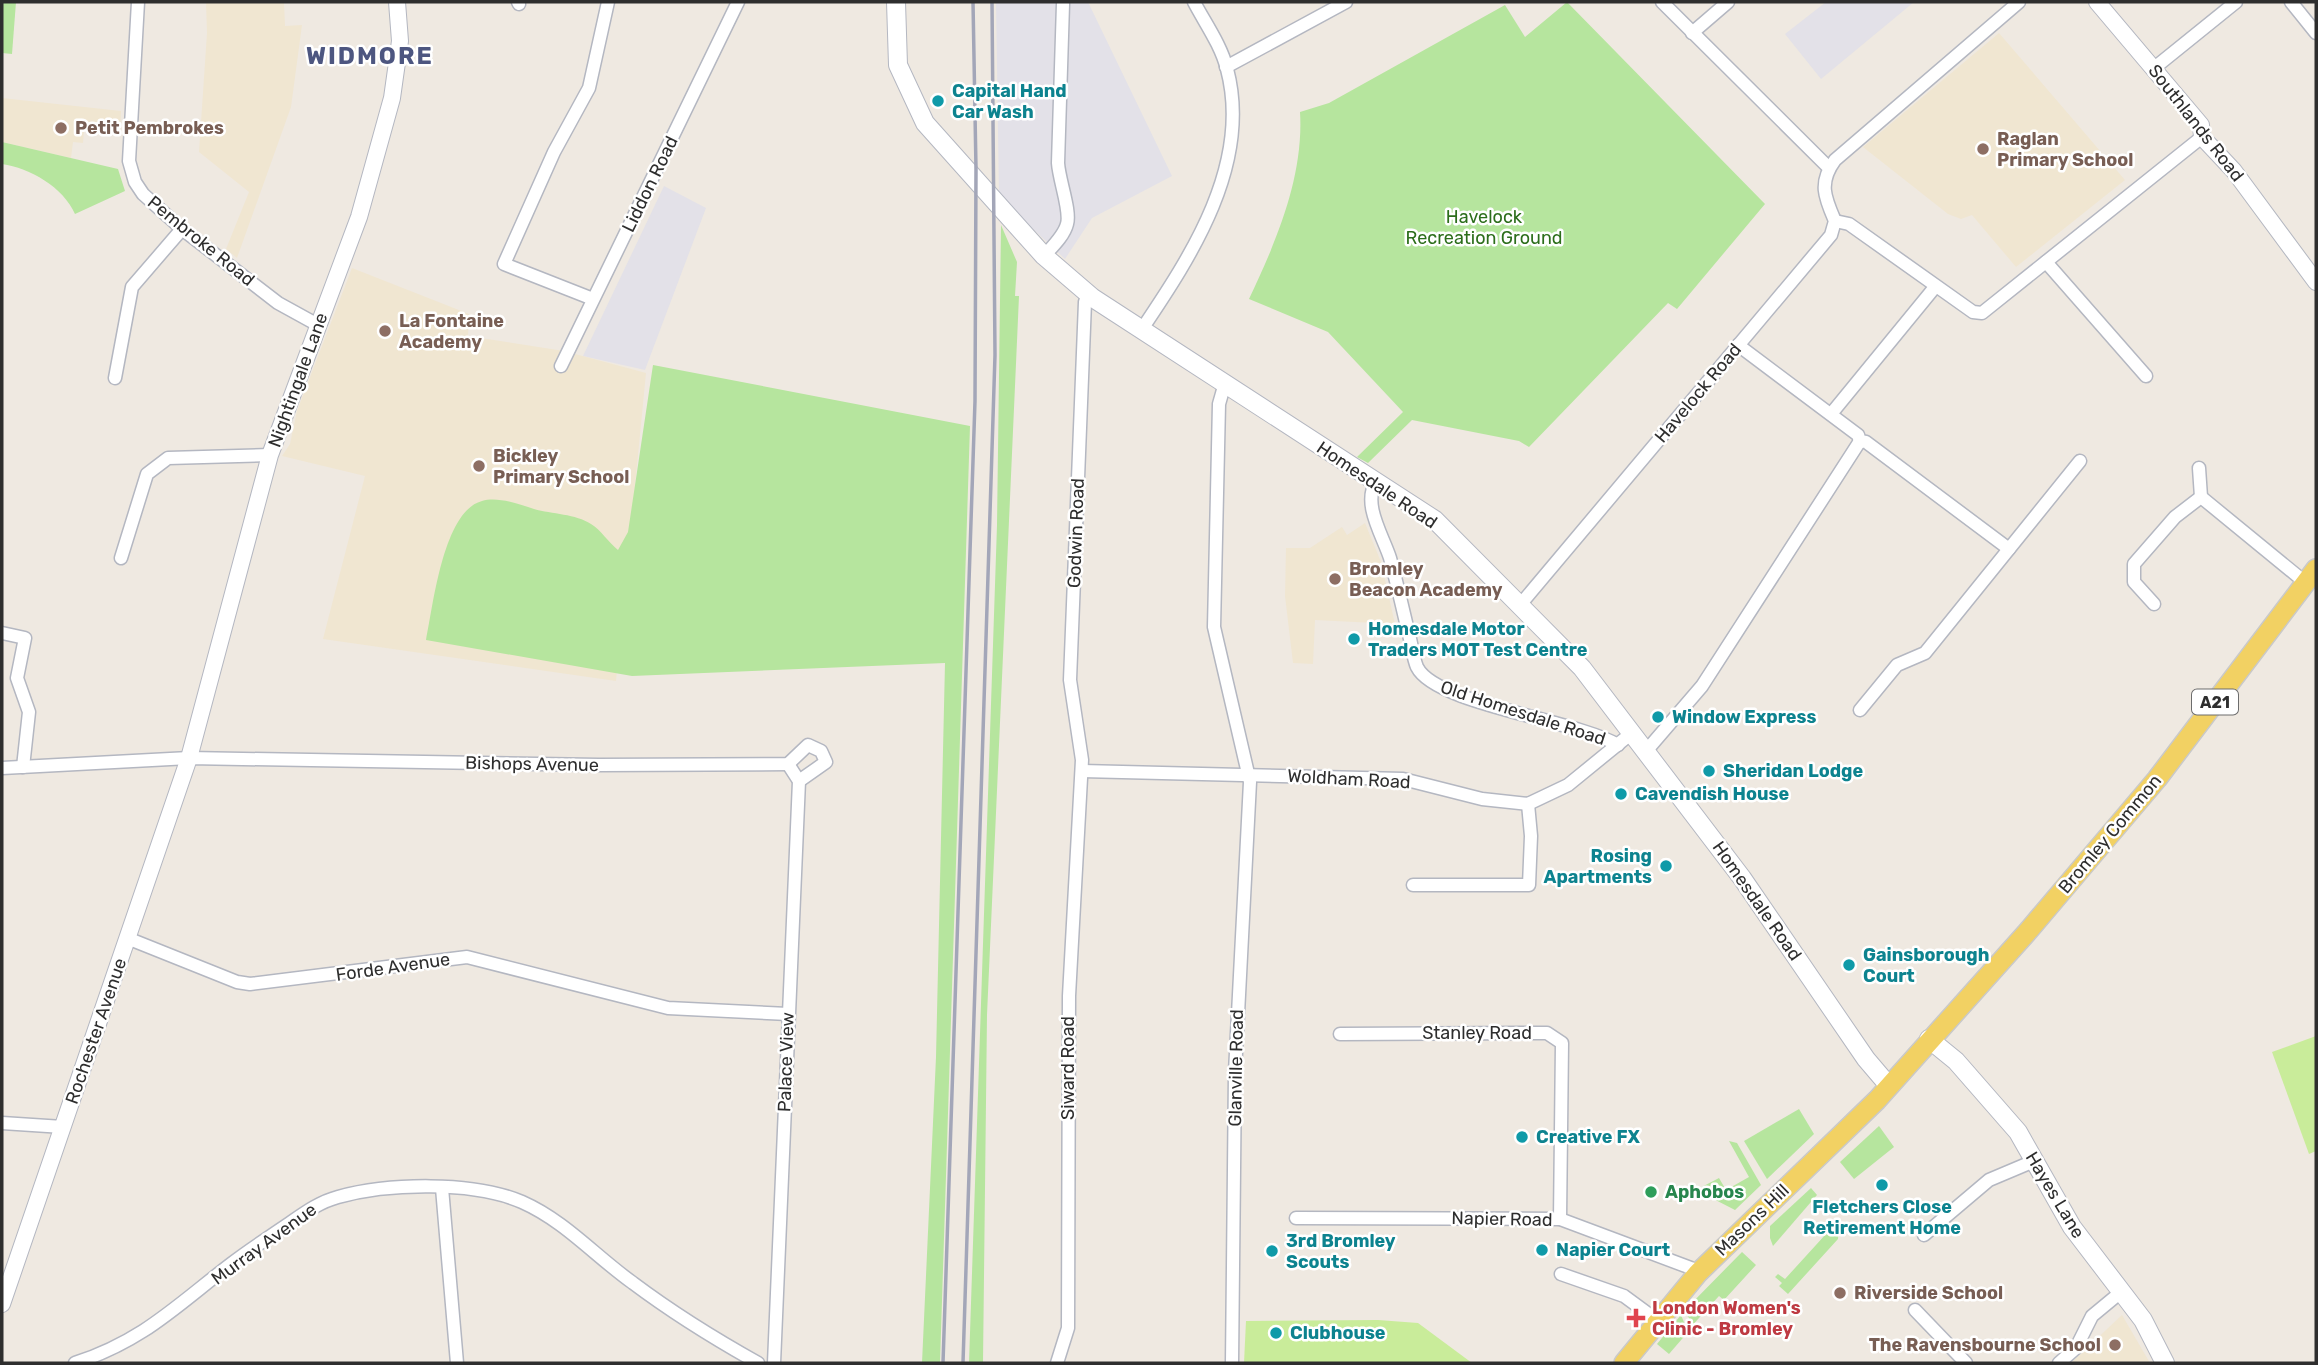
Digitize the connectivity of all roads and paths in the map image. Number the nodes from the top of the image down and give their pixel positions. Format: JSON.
{"nodes":[{"id":1,"x":138,"y":2,"type":"edge"},
{"id":2,"x":397,"y":2,"type":"edge"},
{"id":3,"x":608,"y":2,"type":"edge"},
{"id":4,"x":738,"y":2,"type":"edge"},
{"id":5,"x":896,"y":2,"type":"edge"},
{"id":6,"x":1194,"y":2,"type":"edge"},
{"id":7,"x":1346,"y":2,"type":"edge"},
{"id":8,"x":1662,"y":2,"type":"edge"},
{"id":9,"x":1728,"y":2,"type":"edge"},
{"id":10,"x":2019,"y":2,"type":"edge"},
{"id":11,"x":2097,"y":2,"type":"edge"},
{"id":12,"x":2236,"y":2,"type":"edge"},
{"id":13,"x":2291,"y":2,"type":"edge"},
{"id":14,"x":1063,"y":4,"type":"dead end"},
{"id":15,"x":1692,"y":33,"type":"junction"},
{"id":16,"x":2316,"y":33,"type":"edge"},
{"id":17,"x":1226,"y":67,"type":"junction"},
{"id":18,"x":2153,"y":69,"type":"junction"},
{"id":19,"x":2202,"y":137,"type":"junction"},
{"id":20,"x":1829,"y":169,"type":"junction"},
{"id":21,"x":1835,"y":221,"type":"junction"},
{"id":22,"x":182,"y":229,"type":"junction"},
{"id":23,"x":1044,"y":256,"type":"junction"},
{"id":24,"x":2046,"y":262,"type":"junction"},
{"id":25,"x":2316,"y":282,"type":"edge"},
{"id":26,"x":1935,"y":287,"type":"junction"},
{"id":27,"x":1088,"y":294,"type":"junction"},
{"id":28,"x":593,"y":299,"type":"junction"},
{"id":29,"x":318,"y":325,"type":"junction"},
{"id":30,"x":1142,"y":329,"type":"junction"},
{"id":31,"x":1738,"y":345,"type":"junction"},
{"id":32,"x":561,"y":366,"type":"dead end"},
{"id":33,"x":2146,"y":376,"type":"dead end"},
{"id":34,"x":115,"y":378,"type":"dead end"},
{"id":35,"x":1225,"y":383,"type":"junction"},
{"id":36,"x":1830,"y":414,"type":"junction"},
{"id":37,"x":1860,"y":441,"type":"junction"},
{"id":38,"x":270,"y":455,"type":"junction"},
{"id":39,"x":2080,"y":461,"type":"dead end"},
{"id":40,"x":2199,"y":468,"type":"dead end"},
{"id":41,"x":1376,"y":482,"type":"junction"},
{"id":42,"x":2201,"y":497,"type":"junction"},
{"id":43,"x":2009,"y":549,"type":"junction"},
{"id":44,"x":121,"y":558,"type":"dead end"},
{"id":45,"x":2311,"y":576,"type":"edge"},
{"id":46,"x":2154,"y":604,"type":"dead end"},
{"id":47,"x":1520,"y":606,"type":"junction"},
{"id":48,"x":2,"y":633,"type":"edge"},
{"id":49,"x":1860,"y":710,"type":"dead end"},
{"id":50,"x":1633,"y":732,"type":"junction"},
{"id":51,"x":1618,"y":745,"type":"junction"},
{"id":52,"x":1647,"y":750,"type":"junction"},
{"id":53,"x":189,"y":758,"type":"junction"},
{"id":54,"x":788,"y":764,"type":"junction"},
{"id":55,"x":23,"y":767,"type":"junction"},
{"id":56,"x":2,"y":768,"type":"edge"},
{"id":57,"x":1082,"y":771,"type":"junction"},
{"id":58,"x":1247,"y":774,"type":"junction"},
{"id":59,"x":799,"y":781,"type":"junction"},
{"id":60,"x":1528,"y":804,"type":"junction"},
{"id":61,"x":1413,"y":885,"type":"dead end"},
{"id":62,"x":127,"y":938,"type":"junction"},
{"id":63,"x":788,"y":1014,"type":"junction"},
{"id":64,"x":1340,"y":1034,"type":"dead end"},
{"id":65,"x":1929,"y":1039,"type":"junction"},
{"id":66,"x":1889,"y":1086,"type":"junction"},
{"id":67,"x":2,"y":1122,"type":"edge"},
{"id":68,"x":64,"y":1127,"type":"junction"},
{"id":69,"x":2034,"y":1161,"type":"junction"},
{"id":70,"x":442,"y":1188,"type":"junction"},
{"id":71,"x":1296,"y":1218,"type":"dead end"},
{"id":72,"x":1560,"y":1219,"type":"junction"},
{"id":73,"x":1924,"y":1235,"type":"dead end"},
{"id":74,"x":1698,"y":1273,"type":"junction"},
{"id":75,"x":1561,"y":1274,"type":"dead end"},
{"id":76,"x":2121,"y":1292,"type":"junction"},
{"id":77,"x":2,"y":1304,"type":"edge"},
{"id":78,"x":1915,"y":1310,"type":"dead end"},
{"id":79,"x":1658,"y":1321,"type":"junction"},
{"id":80,"x":75,"y":1363,"type":"edge"},
{"id":81,"x":457,"y":1363,"type":"edge"},
{"id":82,"x":758,"y":1363,"type":"edge"},
{"id":83,"x":775,"y":1363,"type":"edge"},
{"id":84,"x":1057,"y":1363,"type":"edge"},
{"id":85,"x":1232,"y":1363,"type":"edge"},
{"id":86,"x":1624,"y":1363,"type":"edge"},
{"id":87,"x":1966,"y":1363,"type":"edge"},
{"id":88,"x":2059,"y":1363,"type":"edge"},
{"id":89,"x":2165,"y":1363,"type":"edge"}],
"edges":[{"from":1,"to":22,"type":"street","name":"Pembroke Road"},
{"from":2,"to":29,"type":"street","name":"Nightingale Lane"},
{"from":3,"to":28,"type":"street"},
{"from":4,"to":28,"type":"street","name":"Liddon Road"},
{"from":5,"to":23,"type":"main road","name":"Homesdale Road"},
{"from":6,"to":17,"type":"street"},
{"from":7,"to":17,"type":"street"},
{"from":8,"to":15,"type":"street"},
{"from":9,"to":15,"type":"street"},
{"from":10,"to":20,"type":"street"},
{"from":11,"to":18,"type":"street","name":"Southlands Road"},
{"from":12,"to":18,"type":"street"},
{"from":13,"to":16,"type":"street"},
{"from":14,"to":23,"type":"street"},
{"from":15,"to":20,"type":"street"},
{"from":17,"to":30,"type":"street"},
{"from":18,"to":19,"type":"street","name":"Southlands Road"},
{"from":19,"to":24,"type":"street"},
{"from":19,"to":25,"type":"street","name":"Southlands Road"},
{"from":20,"to":21,"type":"street"},
{"from":21,"to":26,"type":"street"},
{"from":21,"to":31,"type":"street","name":"Havelock Road"},
{"from":22,"to":29,"type":"street","name":"Pembroke Road"},
{"from":22,"to":34,"type":"street"},
{"from":23,"to":27,"type":"main road","name":"Homesdale Road"},
{"from":24,"to":26,"type":"street"},
{"from":24,"to":33,"type":"street"},
{"from":26,"to":36,"type":"street"},
{"from":27,"to":30,"type":"main road","name":"Homesdale Road"},
{"from":27,"to":57,"type":"street","name":"Godwin Road"},
{"from":28,"to":32,"type":"street","name":"Liddon Road"},
{"from":29,"to":38,"type":"street","name":"Nightingale Lane"},
{"from":30,"to":35,"type":"main road","name":"Homesdale Road"},
{"from":31,"to":36,"type":"street"},
{"from":31,"to":47,"type":"street","name":"Havelock Road"},
{"from":35,"to":41,"type":"main road","name":"Homesdale Road"},
{"from":35,"to":58,"type":"street","name":"Glanville Road"},
{"from":36,"to":37,"type":"street"},
{"from":37,"to":43,"type":"street"},
{"from":37,"to":52,"type":"street"},
{"from":38,"to":44,"type":"street"},
{"from":38,"to":53,"type":"street","name":"Nightingale Lane"},
{"from":39,"to":43,"type":"street"},
{"from":40,"to":42,"type":"street"},
{"from":41,"to":47,"type":"main road","name":"Homesdale Road"},
{"from":41,"to":51,"type":"street","name":"Old Homesdale Road"},
{"from":42,"to":45,"type":"street"},
{"from":42,"to":46,"type":"street"},
{"from":43,"to":49,"type":"street"},
{"from":45,"to":65,"type":"main road","name":"Bromley Common","number":"A21"},
{"from":47,"to":50,"type":"main road","name":"Homesdale Road"},
{"from":48,"to":55,"type":"street"},
{"from":50,"to":51,"type":"street"},
{"from":50,"to":52,"type":"main road","name":"Homesdale Road"},
{"from":51,"to":60,"type":"street"},
{"from":52,"to":66,"type":"main road","name":"Homesdale Road"},
{"from":53,"to":54,"type":"street","name":"Bishops Avenue"},
{"from":53,"to":55,"type":"street","name":"Bishops Avenue"},
{"from":53,"to":62,"type":"street","name":"Rochester Avenue"},
{"from":54,"to":59,"type":"street"},
{"from":54,"to":59,"type":"street"},
{"from":55,"to":56,"type":"street","name":"Bishops Avenue"},
{"from":57,"to":58,"type":"street","name":"Woldham Road"},
{"from":57,"to":84,"type":"street","name":"Siward Road"},
{"from":58,"to":60,"type":"street","name":"Woldham Road"},
{"from":58,"to":85,"type":"street","name":"Glanville Road"},
{"from":59,"to":63,"type":"street","name":"Palace View"},
{"from":60,"to":61,"type":"street"},
{"from":62,"to":63,"type":"street","name":"Forde Avenue"},
{"from":62,"to":68,"type":"street","name":"Rochester Avenue"},
{"from":63,"to":83,"type":"street","name":"Palace View"},
{"from":64,"to":72,"type":"street","name":"Stanley Road"},
{"from":65,"to":66,"type":"main road","name":"Bromley Common","number":"A21"},
{"from":65,"to":69,"type":"main road","name":"Hayes Lane"},
{"from":66,"to":74,"type":"main road","name":"Masons Hill","number":"A21"},
{"from":67,"to":68,"type":"street"},
{"from":68,"to":77,"type":"street","name":"Rochester Avenue"},
{"from":69,"to":73,"type":"street"},
{"from":69,"to":76,"type":"main road","name":"Hayes Lane"},
{"from":70,"to":80,"type":"street","name":"Murray Avenue"},
{"from":70,"to":81,"type":"street"},
{"from":70,"to":82,"type":"street","name":"Murray Avenue"},
{"from":71,"to":72,"type":"street","name":"Napier Road"},
{"from":72,"to":74,"type":"street","name":"Napier Road"},
{"from":74,"to":79,"type":"main road","name":"Masons Hill","number":"A21"},
{"from":75,"to":79,"type":"street"},
{"from":76,"to":88,"type":"street"},
{"from":76,"to":89,"type":"main road","name":"Hayes Lane"},
{"from":78,"to":87,"type":"street"},
{"from":79,"to":86,"type":"main road","name":"Masons Hill","number":"A21"}]}
